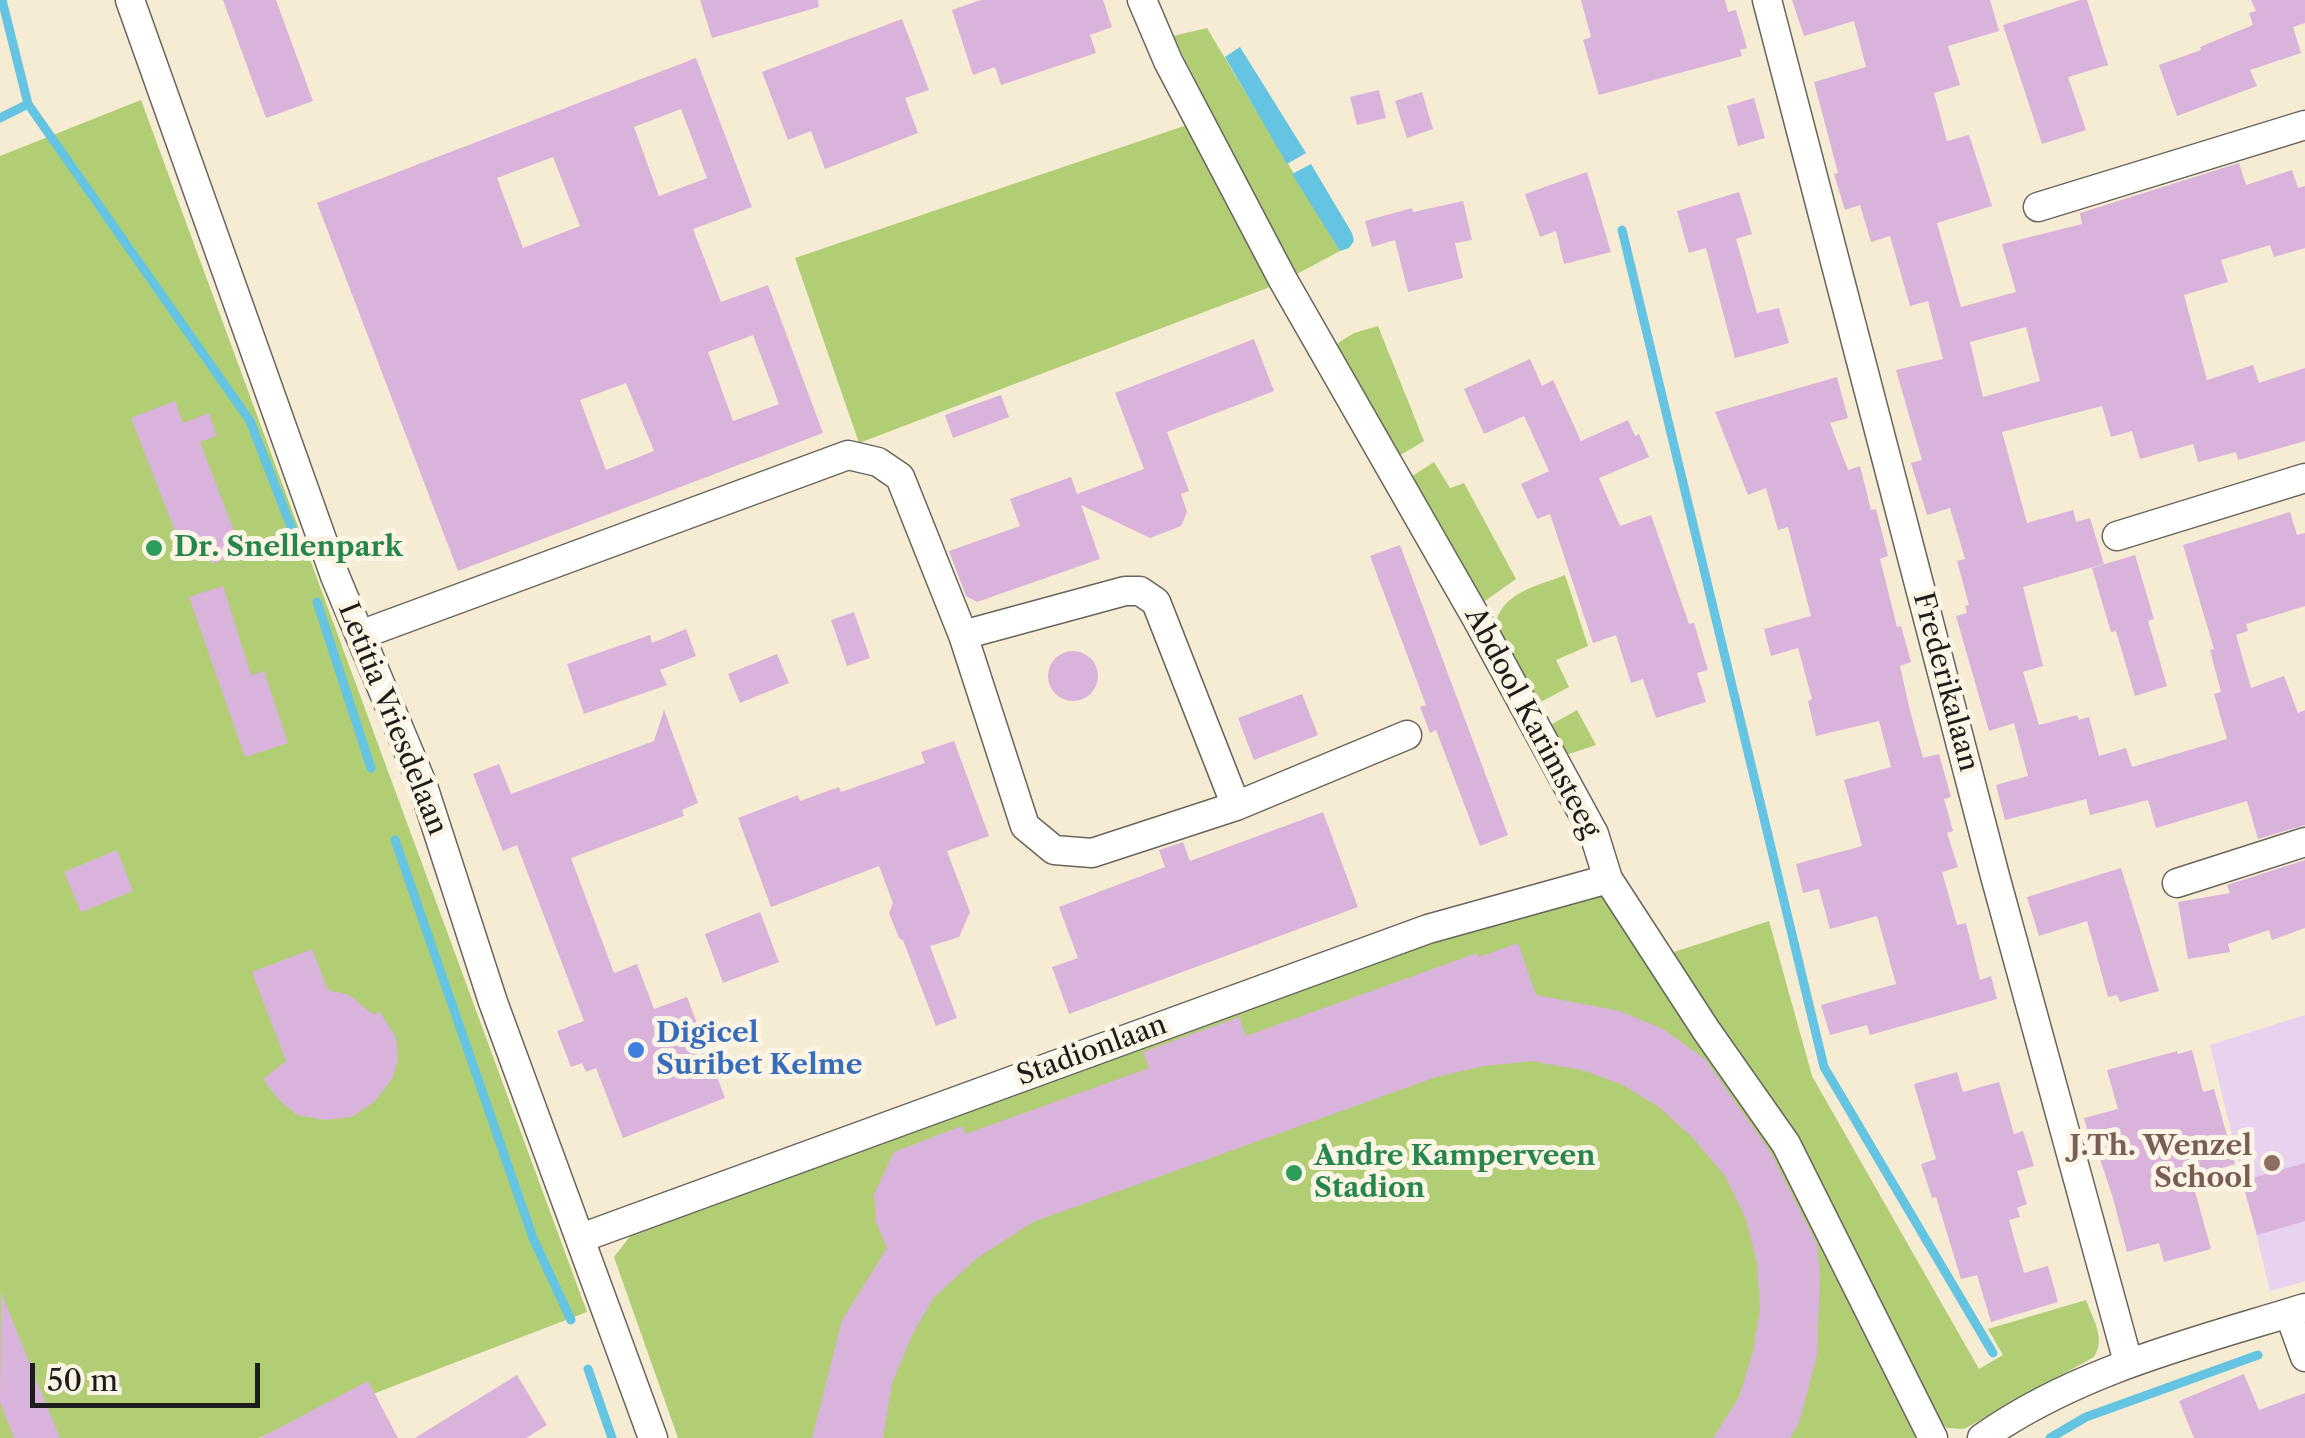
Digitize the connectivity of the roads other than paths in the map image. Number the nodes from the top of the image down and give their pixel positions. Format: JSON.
{"nodes":[{"id":1,"x":130,"y":0,"type":"edge"},
{"id":2,"x":1142,"y":0,"type":"edge"},
{"id":3,"x":1767,"y":0,"type":"edge"},
{"id":4,"x":2305,"y":125,"type":"edge"},
{"id":5,"x":2038,"y":207,"type":"dead end"},
{"id":6,"x":2305,"y":478,"type":"edge"},
{"id":7,"x":2117,"y":536,"type":"dead end"},
{"id":8,"x":963,"y":634,"type":"junction"},
{"id":9,"x":360,"y":635,"type":"junction"},
{"id":10,"x":1407,"y":734,"type":"dead end"},
{"id":11,"x":1236,"y":806,"type":"junction"},
{"id":12,"x":2305,"y":842,"type":"edge"},
{"id":13,"x":1608,"y":878,"type":"junction"},
{"id":14,"x":2177,"y":883,"type":"dead end"},
{"id":15,"x":581,"y":1238,"type":"junction"},
{"id":16,"x":2297,"y":1310,"type":"edge"},
{"id":17,"x":2305,"y":1357,"type":"edge"},
{"id":18,"x":2128,"y":1362,"type":"junction"},
{"id":19,"x":653,"y":1438,"type":"edge"},
{"id":20,"x":1933,"y":1438,"type":"edge"},
{"id":21,"x":1982,"y":1438,"type":"edge"}],
"edges":[{"from":1,"to":9,"type":"street","name":"Letitia Vriesdelaan"},
{"from":2,"to":13,"type":"street","name":"Abdool Karimsteeg"},
{"from":3,"to":18,"type":"street","name":"Frederikalaan"},
{"from":4,"to":5,"type":"street"},
{"from":6,"to":7,"type":"street"},
{"from":8,"to":9,"type":"street"},
{"from":8,"to":11,"type":"street"},
{"from":8,"to":11,"type":"street"},
{"from":9,"to":15,"type":"street","name":"Letitia Vriesdelaan"},
{"from":10,"to":11,"type":"street"},
{"from":12,"to":14,"type":"street"},
{"from":13,"to":15,"type":"street","name":"Stadionlaan"},
{"from":13,"to":20,"type":"street","name":"Abdool Karimsteeg"},
{"from":15,"to":19,"type":"street","name":"Letitia Vriesdelaan"},
{"from":16,"to":17,"type":"street"},
{"from":16,"to":18,"type":"street"},
{"from":18,"to":21,"type":"street"}]}
